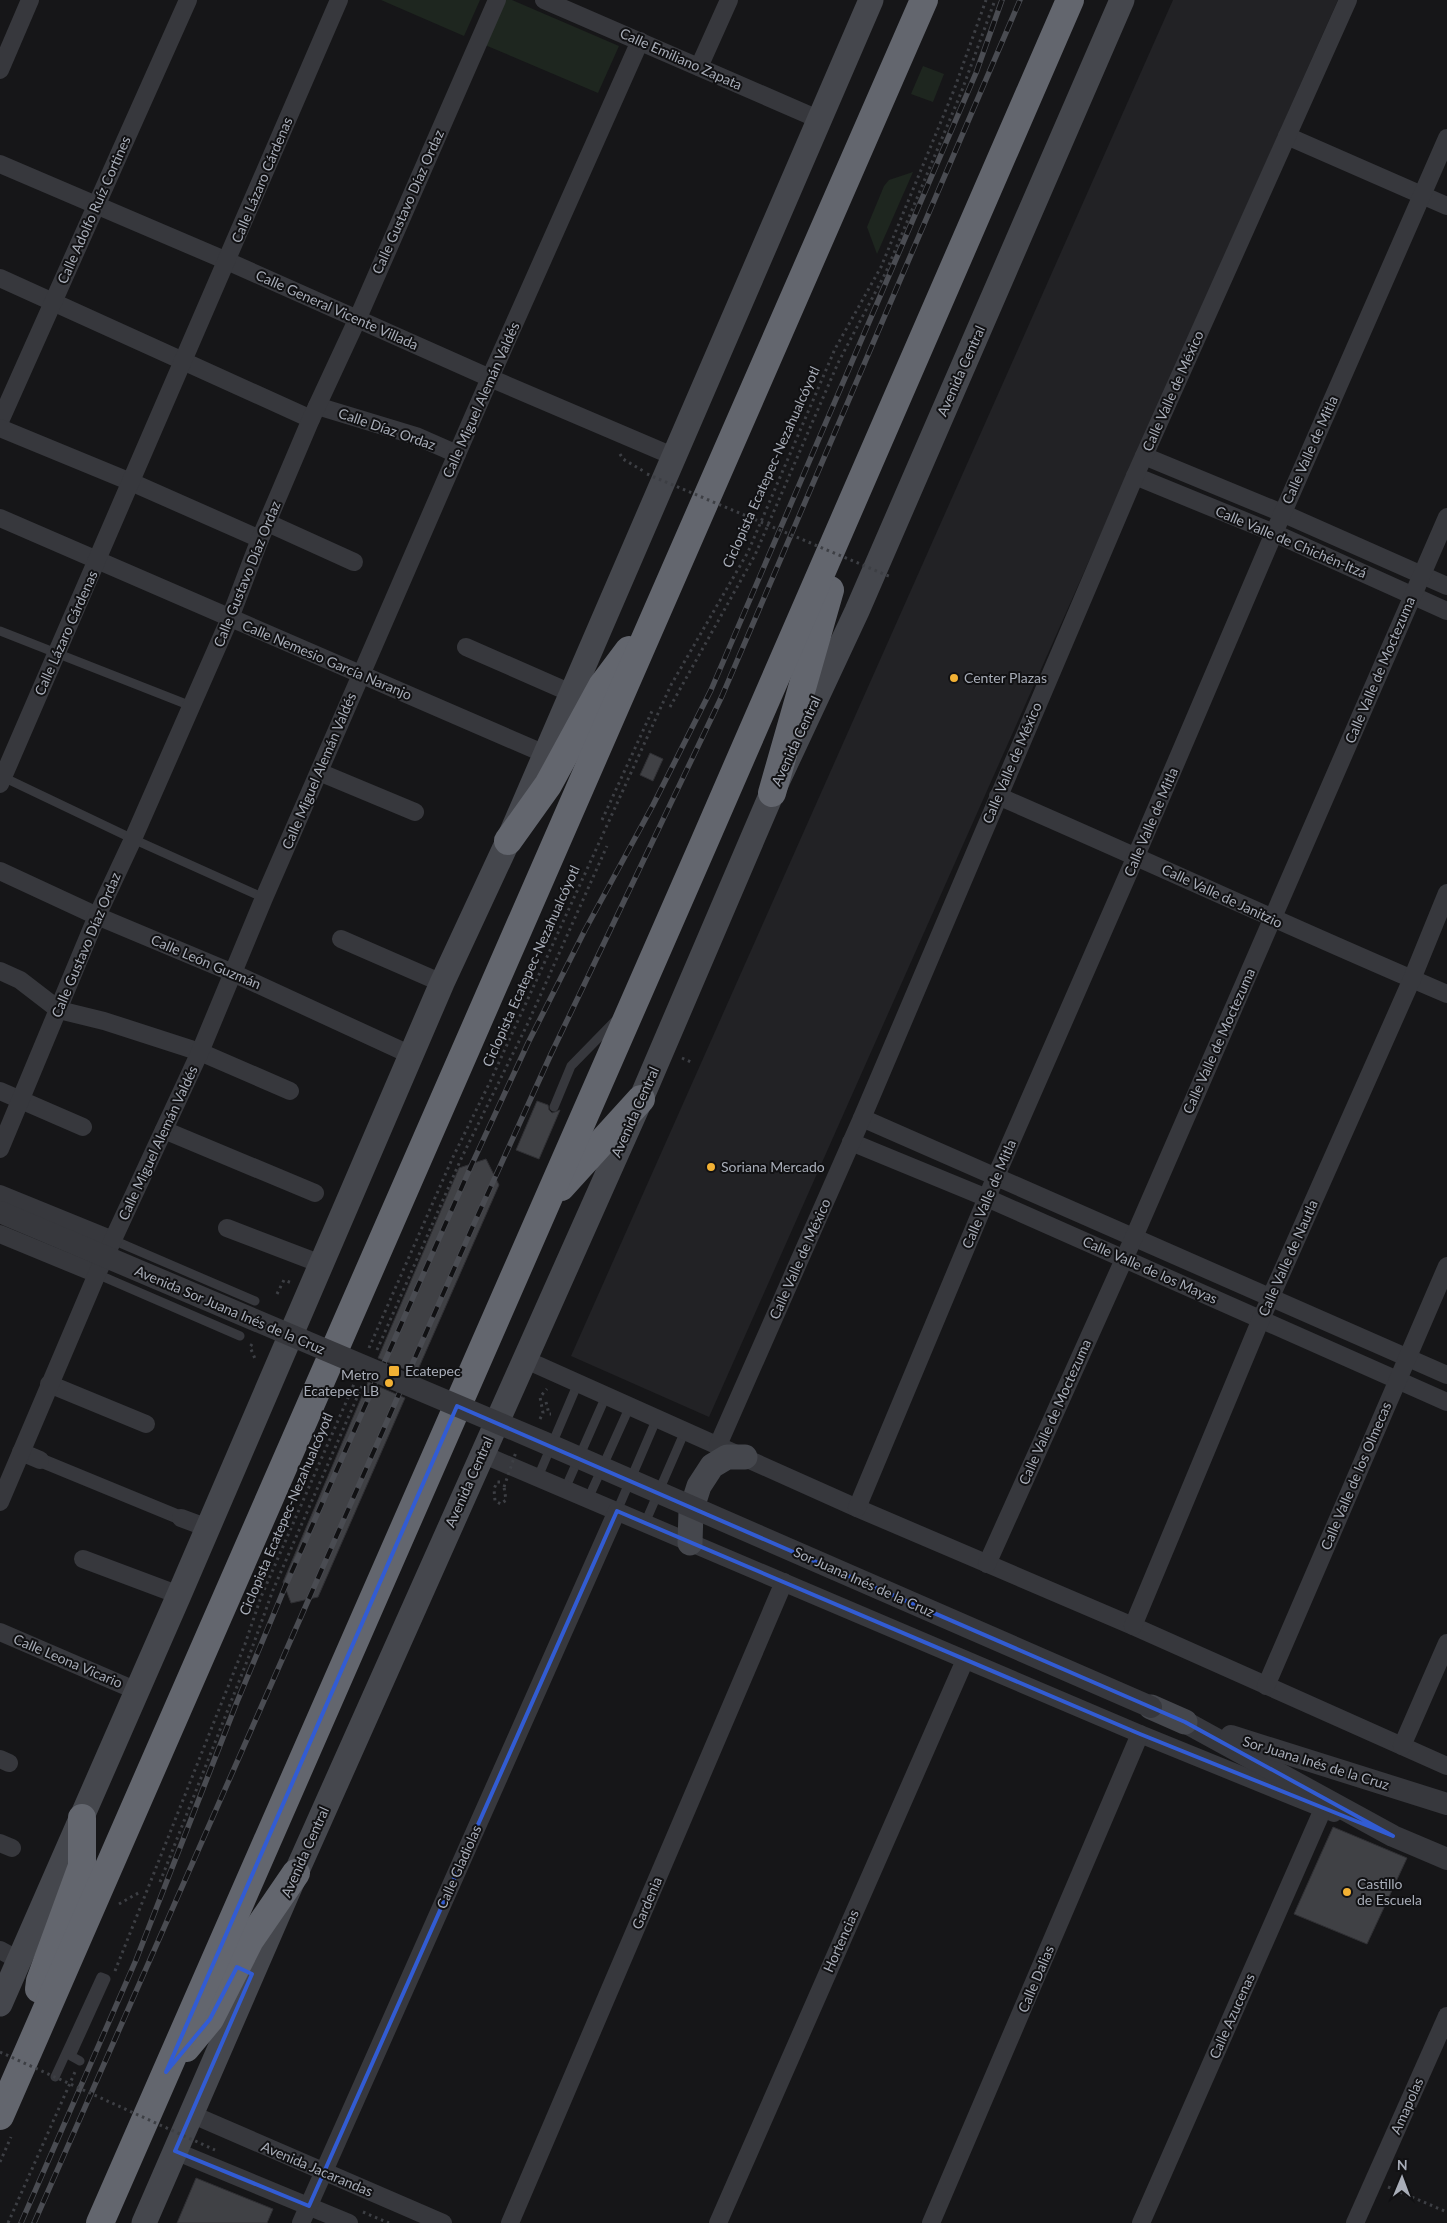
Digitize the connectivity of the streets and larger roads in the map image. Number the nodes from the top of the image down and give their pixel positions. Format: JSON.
{"nodes":[{"id":1,"x":30,"y":0,"type":"edge"},
{"id":2,"x":188,"y":0,"type":"edge"},
{"id":3,"x":339,"y":0,"type":"edge"},
{"id":4,"x":496,"y":0,"type":"edge"},
{"id":5,"x":544,"y":0,"type":"edge"},
{"id":6,"x":729,"y":0,"type":"edge"},
{"id":7,"x":871,"y":0,"type":"edge"},
{"id":8,"x":924,"y":0,"type":"edge"},
{"id":9,"x":1070,"y":0,"type":"edge"},
{"id":10,"x":1122,"y":0,"type":"edge"},
{"id":11,"x":1348,"y":0,"type":"edge"},
{"id":12,"x":581,"y":7,"type":"edge"},
{"id":13,"x":640,"y":41,"type":"junction"},
{"id":14,"x":700,"y":67,"type":"junction"},
{"id":15,"x":0,"y":70,"type":"edge"},
{"id":16,"x":818,"y":119,"type":"junction"},
{"id":17,"x":1288,"y":136,"type":"junction"},
{"id":18,"x":1447,"y":138,"type":"edge"},
{"id":19,"x":0,"y":164,"type":"edge"},
{"id":20,"x":1422,"y":195,"type":"junction"},
{"id":21,"x":97,"y":205,"type":"junction"},
{"id":22,"x":1447,"y":206,"type":"edge"},
{"id":23,"x":227,"y":261,"type":"junction"},
{"id":24,"x":0,"y":278,"type":"edge"},
{"id":25,"x":54,"y":301,"type":"junction"},
{"id":26,"x":357,"y":320,"type":"junction"},
{"id":27,"x":183,"y":360,"type":"junction"},
{"id":28,"x":490,"y":378,"type":"junction"},
{"id":29,"x":314,"y":413,"type":"junction"},
{"id":30,"x":0,"y":420,"type":"edge"},
{"id":31,"x":0,"y":428,"type":"edge"},
{"id":32,"x":457,"y":454,"type":"junction"},
{"id":33,"x":1144,"y":456,"type":"junction"},
{"id":34,"x":675,"y":457,"type":"junction"},
{"id":35,"x":1134,"y":476,"type":"junction"},
{"id":36,"x":131,"y":482,"type":"junction"},
{"id":37,"x":860,"y":484,"type":"junction"},
{"id":38,"x":1282,"y":513,"type":"junction"},
{"id":39,"x":1447,"y":517,"type":"edge"},
{"id":40,"x":0,"y":518,"type":"edge"},
{"id":41,"x":268,"y":523,"type":"junction"},
{"id":42,"x":1274,"y":533,"type":"junction"},
{"id":43,"x":260,"y":539,"type":"junction"},
{"id":44,"x":99,"y":559,"type":"junction"},
{"id":45,"x":354,"y":562,"type":"dead end"},
{"id":46,"x":1421,"y":574,"type":"junction"},
{"id":47,"x":1447,"y":586,"type":"edge"},
{"id":48,"x":1412,"y":595,"type":"junction"},
{"id":49,"x":1447,"y":611,"type":"edge"},
{"id":50,"x":656,"y":614,"type":"junction"},
{"id":51,"x":230,"y":618,"type":"junction"},
{"id":52,"x":466,"y":647,"type":"dead end"},
{"id":53,"x":361,"y":675,"type":"junction"},
{"id":54,"x":571,"y":693,"type":"junction"},
{"id":55,"x":545,"y":754,"type":"junction"},
{"id":56,"x":319,"y":772,"type":"junction"},
{"id":57,"x":2,"y":781,"type":"edge"},
{"id":58,"x":772,"y":793,"type":"junction"},
{"id":59,"x":998,"y":796,"type":"junction"},
{"id":60,"x":415,"y":812,"type":"dead end"},
{"id":61,"x":508,"y":841,"type":"junction"},
{"id":62,"x":1136,"y":856,"type":"junction"},
{"id":63,"x":0,"y":871,"type":"edge"},
{"id":64,"x":1447,"y":893,"type":"edge"},
{"id":65,"x":97,"y":916,"type":"junction"},
{"id":66,"x":1272,"y":919,"type":"junction"},
{"id":67,"x":341,"y":939,"type":"dead end"},
{"id":68,"x":0,"y":971,"type":"edge"},
{"id":69,"x":233,"y":972,"type":"junction"},
{"id":70,"x":1412,"y":979,"type":"junction"},
{"id":71,"x":442,"y":982,"type":"junction"},
{"id":72,"x":1447,"y":994,"type":"edge"},
{"id":73,"x":59,"y":1010,"type":"junction"},
{"id":74,"x":200,"y":1052,"type":"junction"},
{"id":75,"x":411,"y":1055,"type":"junction"},
{"id":76,"x":0,"y":1091,"type":"edge"},
{"id":77,"x":290,"y":1091,"type":"dead end"},
{"id":78,"x":641,"y":1099,"type":"junction"},
{"id":79,"x":20,"y":1100,"type":"junction"},
{"id":80,"x":862,"y":1118,"type":"junction"},
{"id":81,"x":83,"y":1128,"type":"dead end"},
{"id":82,"x":164,"y":1130,"type":"junction"},
{"id":83,"x":851,"y":1142,"type":"junction"},
{"id":84,"x":0,"y":1148,"type":"edge"},
{"id":85,"x":996,"y":1176,"type":"junction"},
{"id":86,"x":315,"y":1193,"type":"dead end"},
{"id":87,"x":0,"y":1194,"type":"edge"},
{"id":88,"x":987,"y":1198,"type":"junction"},
{"id":89,"x":544,"y":1205,"type":"junction"},
{"id":90,"x":0,"y":1212,"type":"edge"},
{"id":91,"x":227,"y":1228,"type":"dead end"},
{"id":92,"x":0,"y":1234,"type":"edge"},
{"id":93,"x":1134,"y":1237,"type":"junction"},
{"id":94,"x":113,"y":1240,"type":"junction"},
{"id":95,"x":1124,"y":1260,"type":"junction"},
{"id":96,"x":321,"y":1264,"type":"junction"},
{"id":97,"x":1447,"y":1266,"type":"edge"},
{"id":98,"x":97,"y":1274,"type":"junction"},
{"id":99,"x":1271,"y":1297,"type":"junction"},
{"id":100,"x":1261,"y":1319,"type":"junction"},
{"id":101,"x":1407,"y":1357,"type":"junction"},
{"id":102,"x":524,"y":1359,"type":"junction"},
{"id":103,"x":1447,"y":1375,"type":"edge"},
{"id":104,"x":1397,"y":1380,"type":"junction"},
{"id":105,"x":49,"y":1384,"type":"junction"},
{"id":106,"x":1447,"y":1402,"type":"edge"},
{"id":107,"x":146,"y":1424,"type":"dead end"},
{"id":108,"x":543,"y":1442,"type":"joint"},
{"id":109,"x":718,"y":1446,"type":"junction"},
{"id":110,"x":21,"y":1452,"type":"junction"},
{"id":111,"x":482,"y":1454,"type":"junction"},
{"id":112,"x":745,"y":1457,"type":"junction"},
{"id":113,"x":40,"y":1460,"type":"joint"},
{"id":114,"x":0,"y":1502,"type":"edge"},
{"id":115,"x":857,"y":1508,"type":"junction"},
{"id":116,"x":617,"y":1511,"type":"junction"},
{"id":117,"x":181,"y":1518,"type":"joint"},
{"id":118,"x":208,"y":1528,"type":"junction"},
{"id":119,"x":690,"y":1543,"type":"junction"},
{"id":120,"x":83,"y":1559,"type":"dead end"},
{"id":121,"x":987,"y":1564,"type":"junction"},
{"id":122,"x":784,"y":1582,"type":"junction"},
{"id":123,"x":179,"y":1595,"type":"junction"},
{"id":124,"x":1133,"y":1626,"type":"junction"},
{"id":125,"x":0,"y":1632,"type":"edge"},
{"id":126,"x":1447,"y":1643,"type":"edge"},
{"id":127,"x":965,"y":1660,"type":"junction"},
{"id":128,"x":1266,"y":1686,"type":"junction"},
{"id":129,"x":137,"y":1691,"type":"junction"},
{"id":130,"x":1151,"y":1708,"type":"joint"},
{"id":131,"x":1185,"y":1722,"type":"junction"},
{"id":132,"x":1140,"y":1734,"type":"junction"},
{"id":133,"x":1402,"y":1746,"type":"junction"},
{"id":134,"x":1447,"y":1766,"type":"edge"},
{"id":135,"x":1447,"y":1804,"type":"edge"},
{"id":136,"x":1323,"y":1809,"type":"junction"},
{"id":137,"x":82,"y":1818,"type":"junction"},
{"id":138,"x":1393,"y":1836,"type":"junction"},
{"id":139,"x":1447,"y":1860,"type":"edge"},
{"id":140,"x":296,"y":1873,"type":"junction"},
{"id":141,"x":10,"y":1956,"type":"edge"},
{"id":142,"x":0,"y":2004,"type":"edge"},
{"id":143,"x":1447,"y":2016,"type":"edge"},
{"id":144,"x":38,"y":2028,"type":"junction"},
{"id":145,"x":166,"y":2072,"type":"junction"},
{"id":146,"x":191,"y":2114,"type":"junction"},
{"id":147,"x":0,"y":2116,"type":"edge"},
{"id":148,"x":175,"y":2151,"type":"junction"},
{"id":149,"x":324,"y":2172,"type":"junction"},
{"id":150,"x":309,"y":2206,"type":"junction"},
{"id":151,"x":100,"y":2223,"type":"edge"},
{"id":152,"x":144,"y":2223,"type":"edge"},
{"id":153,"x":301,"y":2223,"type":"edge"},
{"id":154,"x":349,"y":2223,"type":"edge"},
{"id":155,"x":443,"y":2223,"type":"edge"},
{"id":156,"x":510,"y":2223,"type":"edge"},
{"id":157,"x":718,"y":2223,"type":"edge"},
{"id":158,"x":931,"y":2223,"type":"edge"},
{"id":159,"x":1141,"y":2223,"type":"edge"},
{"id":160,"x":1355,"y":2223,"type":"edge"}],
"edges":[{"from":1,"to":15,"type":"street"},
{"from":2,"to":21,"type":"street","name":"Calle Adolfo Ruíz Cortines"},
{"from":3,"to":23,"type":"street","name":"Calle Lázaro Cárdenas"},
{"from":4,"to":26,"type":"street","name":"Calle Gustavo Díaz Ordaz"},
{"from":5,"to":12,"type":"street","name":"Calle Emiliano Zapata"},
{"from":6,"to":14,"type":"street"},
{"from":7,"to":16,"type":"main road"},
{"from":8,"to":50,"type":"highway"},
{"from":9,"to":37,"type":"highway"},
{"from":10,"to":58,"type":"main road","name":"Avenida Central"},
{"from":11,"to":17,"type":"street","name":"Calle Valle de México"},
{"from":12,"to":13,"type":"street","name":"Calle Emiliano Zapata"},
{"from":13,"to":14,"type":"street","name":"Calle Emiliano Zapata"},
{"from":13,"to":28,"type":"street","name":"Calle Miguel Alemán Valdés"},
{"from":14,"to":16,"type":"street","name":"Calle Emiliano Zapata"},
{"from":16,"to":34,"type":"main road"},
{"from":17,"to":20,"type":"street"},
{"from":17,"to":33,"type":"street","name":"Calle Valle de México"},
{"from":18,"to":20,"type":"street","name":"Calle Valle de Mitla"},
{"from":19,"to":21,"type":"street","name":"Calle General Vicente Villada"},
{"from":20,"to":22,"type":"street"},
{"from":20,"to":38,"type":"street","name":"Calle Valle de Mitla"},
{"from":21,"to":23,"type":"street","name":"Calle General Vicente Villada"},
{"from":21,"to":25,"type":"street","name":"Calle Adolfo Ruíz Cortines"},
{"from":23,"to":26,"type":"street","name":"Calle General Vicente Villada"},
{"from":23,"to":27,"type":"street","name":"Calle Lázaro Cárdenas"},
{"from":24,"to":25,"type":"street"},
{"from":25,"to":27,"type":"street"},
{"from":25,"to":30,"type":"street","name":"Calle Adolfo Ruíz Cortines"},
{"from":26,"to":28,"type":"street","name":"Calle General Vicente Villada"},
{"from":26,"to":29,"type":"street","name":"Calle Gustavo Díaz Ordaz"},
{"from":27,"to":29,"type":"street"},
{"from":27,"to":36,"type":"street","name":"Calle Lázaro Cárdenas"},
{"from":28,"to":32,"type":"street","name":"Calle Miguel Alemán Valdés"},
{"from":28,"to":34,"type":"street","name":"Calle General Vicente Villada"},
{"from":29,"to":32,"type":"street","name":"Calle Díaz Ordaz"},
{"from":29,"to":41,"type":"street","name":"Calle Gustavo Díaz Ordaz"},
{"from":31,"to":36,"type":"street"},
{"from":32,"to":53,"type":"street","name":"Calle Miguel Alemán Valdés"},
{"from":33,"to":35,"type":"street","name":"Calle Valle de México"},
{"from":33,"to":38,"type":"street","name":"Calle Valle de Chichén-Itzá"},
{"from":34,"to":54,"type":"main road"},
{"from":35,"to":42,"type":"street","name":"Calle Valle de Chichén-Itzá"},
{"from":35,"to":59,"type":"street","name":"Calle Valle de México"},
{"from":36,"to":43,"type":"street"},
{"from":36,"to":44,"type":"street","name":"Calle Lázaro Cárdenas"},
{"from":37,"to":58,"type":"highway"},
{"from":37,"to":89,"type":"highway"},
{"from":38,"to":42,"type":"street","name":"Calle Valle de Mitla"},
{"from":38,"to":46,"type":"street","name":"Calle Valle de Chichén-Itzá"},
{"from":39,"to":46,"type":"street","name":"Calle Valle de Moctezuma"},
{"from":40,"to":44,"type":"street","name":"Calle Nemesio García Naranjo"},
{"from":41,"to":43,"type":"street","name":"Calle Gustavo Díaz Ordaz"},
{"from":41,"to":45,"type":"street"},
{"from":42,"to":48,"type":"street","name":"Calle Valle de Chichén-Itzá"},
{"from":42,"to":62,"type":"street","name":"Calle Valle de Mitla"},
{"from":43,"to":51,"type":"street","name":"Calle Gustavo Díaz Ordaz"},
{"from":44,"to":51,"type":"street","name":"Calle Nemesio García Naranjo"},
{"from":44,"to":57,"type":"street","name":"Calle Lázaro Cárdenas"},
{"from":46,"to":47,"type":"street","name":"Calle Valle de Chichén-Itzá"},
{"from":46,"to":48,"type":"street","name":"Calle Valle de Moctezuma"},
{"from":48,"to":49,"type":"street","name":"Calle Valle de Chichén-Itzá"},
{"from":48,"to":66,"type":"street","name":"Calle Valle de Moctezuma"},
{"from":50,"to":61,"type":"highway"},
{"from":50,"to":144,"type":"highway"},
{"from":51,"to":53,"type":"street","name":"Calle Nemesio García Naranjo"},
{"from":51,"to":65,"type":"street","name":"Calle Gustavo Díaz Ordaz"},
{"from":52,"to":54,"type":"street"},
{"from":53,"to":55,"type":"street","name":"Calle Nemesio García Naranjo"},
{"from":53,"to":56,"type":"street","name":"Calle Miguel Alemán Valdés"},
{"from":54,"to":55,"type":"main road"},
{"from":55,"to":61,"type":"main road"},
{"from":56,"to":60,"type":"street"},
{"from":56,"to":69,"type":"street","name":"Calle Miguel Alemán Valdés"},
{"from":58,"to":78,"type":"main road","name":"Avenida Central"},
{"from":59,"to":62,"type":"street","name":"Calle Valle de Janitzio"},
{"from":59,"to":80,"type":"street","name":"Calle Valle de México"},
{"from":61,"to":71,"type":"main road"},
{"from":62,"to":66,"type":"street","name":"Calle Valle de Janitzio"},
{"from":62,"to":85,"type":"street","name":"Calle Valle de Mitla"},
{"from":63,"to":65,"type":"street","name":"Calle León Guzmán"},
{"from":64,"to":70,"type":"street","name":"Calle Valle de Nautla"},
{"from":65,"to":69,"type":"street","name":"Calle León Guzmán"},
{"from":65,"to":73,"type":"street","name":"Calle Gustavo Díaz Ordaz"},
{"from":66,"to":70,"type":"street","name":"Calle Valle de Janitzio"},
{"from":66,"to":93,"type":"street","name":"Calle Valle de Moctezuma"},
{"from":67,"to":71,"type":"street"},
{"from":68,"to":73,"type":"street"},
{"from":69,"to":74,"type":"street","name":"Calle Miguel Alemán Valdés"},
{"from":69,"to":75,"type":"street","name":"Calle León Guzmán"},
{"from":70,"to":72,"type":"street","name":"Calle Valle de Janitzio"},
{"from":70,"to":99,"type":"street","name":"Calle Valle de Nautla"},
{"from":71,"to":75,"type":"main road"},
{"from":73,"to":74,"type":"street"},
{"from":73,"to":79,"type":"street","name":"Calle Gustavo Díaz Ordaz"},
{"from":74,"to":77,"type":"street"},
{"from":74,"to":82,"type":"street","name":"Calle Miguel Alemán Valdés"},
{"from":75,"to":96,"type":"main road"},
{"from":76,"to":79,"type":"street"},
{"from":78,"to":89,"type":"highway"},
{"from":78,"to":102,"type":"main road","name":"Avenida Central"},
{"from":79,"to":81,"type":"street"},
{"from":79,"to":84,"type":"street","name":"Calle Gustavo Díaz Ordaz"},
{"from":80,"to":83,"type":"street","name":"Calle Valle de México"},
{"from":80,"to":85,"type":"street","name":"Calle Valle de los Mayas"},
{"from":82,"to":86,"type":"street"},
{"from":82,"to":94,"type":"street","name":"Calle Miguel Alemán Valdés"},
{"from":83,"to":88,"type":"street","name":"Calle Valle de los Mayas"},
{"from":83,"to":109,"type":"street","name":"Calle Valle de México"},
{"from":85,"to":88,"type":"street","name":"Calle Valle de Mitla"},
{"from":85,"to":93,"type":"street","name":"Calle Valle de los Mayas"},
{"from":87,"to":94,"type":"street","name":"Avenida Sor Juana Inés de la Cruz"},
{"from":88,"to":95,"type":"street","name":"Calle Valle de los Mayas"},
{"from":88,"to":115,"type":"street","name":"Calle Valle de Mitla"},
{"from":89,"to":145,"type":"highway"},
{"from":90,"to":108,"type":"street","name":"Avenida Sor Juana Inés de la Cruz","bridge":true},
{"from":91,"to":96,"type":"street"},
{"from":92,"to":98,"type":"street","name":"Avenida Sor Juana Inés de la Cruz"},
{"from":93,"to":95,"type":"street","name":"Calle Valle de Moctezuma"},
{"from":93,"to":99,"type":"street","name":"Calle Valle de los Mayas"},
{"from":94,"to":98,"type":"street","name":"Calle Miguel Alemán Valdés"},
{"from":95,"to":100,"type":"street","name":"Calle Valle de los Mayas"},
{"from":95,"to":121,"type":"street","name":"Calle Valle de Moctezuma"},
{"from":96,"to":118,"type":"main road"},
{"from":97,"to":101,"type":"street","name":"Calle Valle de los Olmecas"},
{"from":98,"to":105,"type":"street","name":"Calle Miguel Alemán Valdés"},
{"from":99,"to":100,"type":"street","name":"Calle Valle de Nautla"},
{"from":99,"to":101,"type":"street","name":"Calle Valle de los Mayas"},
{"from":100,"to":104,"type":"street","name":"Calle Valle de los Mayas"},
{"from":100,"to":124,"type":"street","name":"Calle Valle de Nautla"},
{"from":101,"to":103,"type":"street","name":"Calle Valle de los Mayas"},
{"from":101,"to":104,"type":"street","name":"Calle Valle de los Olmecas"},
{"from":102,"to":109,"type":"street"},
{"from":102,"to":111,"type":"main road","name":"Avenida Central"},
{"from":104,"to":106,"type":"street","name":"Calle Valle de los Mayas"},
{"from":104,"to":128,"type":"street","name":"Calle Valle de los Olmecas"},
{"from":105,"to":107,"type":"street"},
{"from":105,"to":110,"type":"street","name":"Calle Miguel Alemán Valdés"},
{"from":108,"to":130,"type":"street","name":"Sor Juana Inés de la Cruz","bridge":true},
{"from":109,"to":112,"type":"street"},
{"from":110,"to":113,"type":"street"},
{"from":110,"to":114,"type":"street","name":"Calle Miguel Alemán Valdés"},
{"from":111,"to":116,"type":"street"},
{"from":111,"to":140,"type":"main road","name":"Avenida Central"},
{"from":112,"to":115,"type":"street"},
{"from":112,"to":119,"type":"main road"},
{"from":113,"to":117,"type":"street"},
{"from":115,"to":121,"type":"street"},
{"from":116,"to":119,"type":"street"},
{"from":116,"to":149,"type":"street","name":"Calle Gladiolas"},
{"from":117,"to":118,"type":"street"},
{"from":118,"to":123,"type":"main road"},
{"from":119,"to":122,"type":"street"},
{"from":120,"to":123,"type":"street"},
{"from":121,"to":124,"type":"street"},
{"from":122,"to":127,"type":"street"},
{"from":122,"to":156,"type":"street","name":"Gardenia"},
{"from":123,"to":129,"type":"main road"},
{"from":124,"to":128,"type":"street"},
{"from":125,"to":129,"type":"street","name":"Calle Leona Vicario"},
{"from":126,"to":133,"type":"street"},
{"from":127,"to":132,"type":"street"},
{"from":127,"to":157,"type":"street","name":"Hortencias"},
{"from":128,"to":133,"type":"street"},
{"from":129,"to":137,"type":"main road"},
{"from":130,"to":131,"type":"main road","name":"Sor Juana Inés de la Cruz"},
{"from":131,"to":135,"type":"street","name":"Sor Juana Inés de la Cruz"},
{"from":131,"to":138,"type":"street","name":"Sor Juana Inés de la Cruz"},
{"from":132,"to":136,"type":"street"},
{"from":132,"to":158,"type":"street","name":"Calle Dalias"},
{"from":133,"to":134,"type":"street"},
{"from":136,"to":138,"type":"street"},
{"from":136,"to":159,"type":"street","name":"Calle Azucenas"},
{"from":137,"to":141,"type":"main road"},
{"from":137,"to":144,"type":"highway"},
{"from":138,"to":139,"type":"street","name":"Sor Juana Inés de la Cruz"},
{"from":140,"to":145,"type":"highway"},
{"from":140,"to":146,"type":"main road","name":"Avenida Central"},
{"from":141,"to":142,"type":"main road"},
{"from":143,"to":160,"type":"street","name":"Amapolas"},
{"from":144,"to":147,"type":"highway"},
{"from":145,"to":151,"type":"highway"},
{"from":146,"to":148,"type":"main road","name":"Avenida Central"},
{"from":146,"to":149,"type":"street","name":"Avenida Jacarandas"},
{"from":148,"to":150,"type":"street"},
{"from":148,"to":152,"type":"main road","name":"Avenida Central"},
{"from":149,"to":150,"type":"street","name":"Calle Gladiolas"},
{"from":149,"to":155,"type":"street","name":"Avenida Jacarandas"},
{"from":150,"to":153,"type":"street","name":"Calle Gladiolas"},
{"from":150,"to":154,"type":"street"}]}
